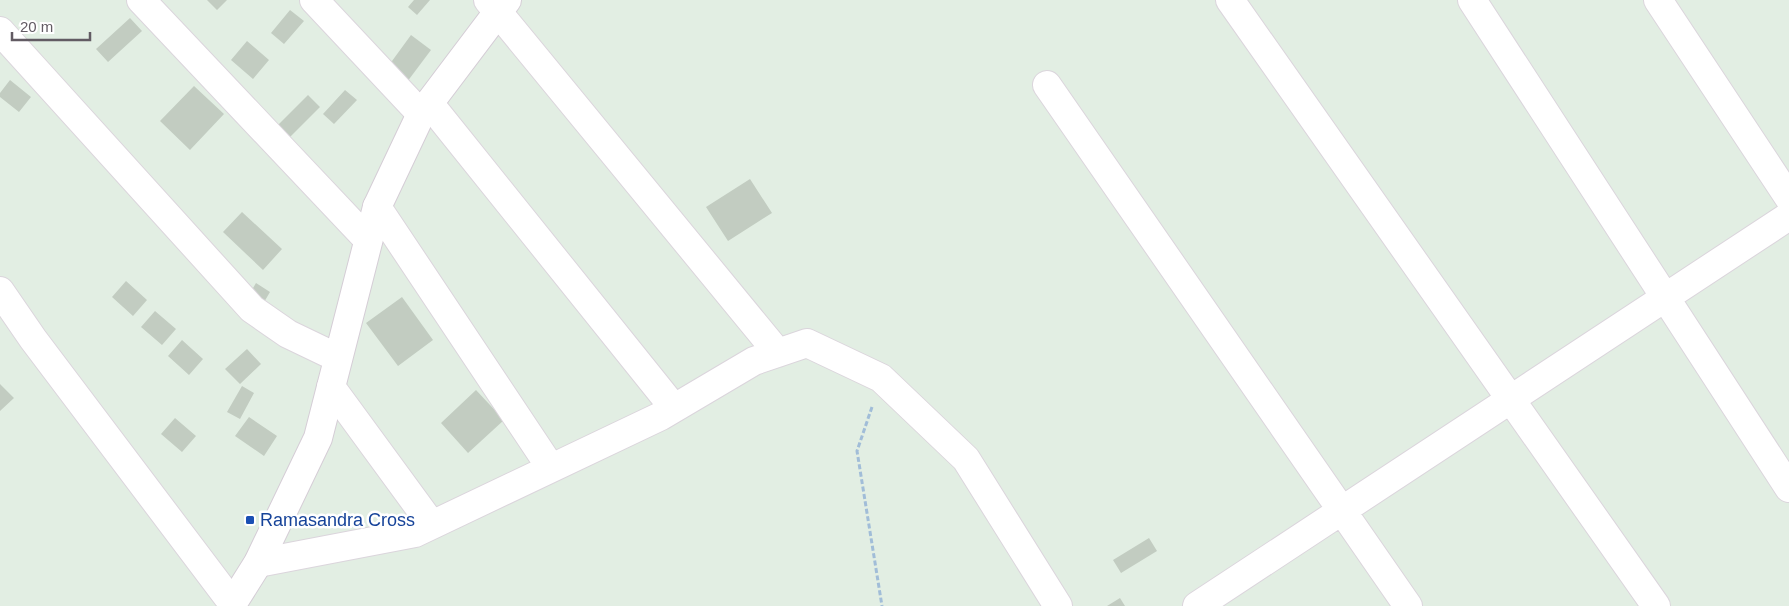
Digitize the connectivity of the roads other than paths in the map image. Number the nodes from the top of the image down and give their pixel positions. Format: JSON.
{"nodes":[{"id":1,"x":141,"y":0,"type":"edge"},
{"id":2,"x":314,"y":0,"type":"edge"},
{"id":3,"x":1230,"y":0,"type":"edge"},
{"id":4,"x":1472,"y":0,"type":"edge"},
{"id":5,"x":1658,"y":0,"type":"edge"},
{"id":6,"x":498,"y":4,"type":"edge"},
{"id":7,"x":0,"y":31,"type":"edge"},
{"id":8,"x":1047,"y":85,"type":"dead end"},
{"id":9,"x":425,"y":109,"type":"junction"},
{"id":10,"x":1789,"y":198,"type":"edge"},
{"id":11,"x":377,"y":207,"type":"junction"},
{"id":12,"x":1789,"y":216,"type":"edge"},
{"id":13,"x":368,"y":240,"type":"junction"},
{"id":14,"x":0,"y":291,"type":"edge"},
{"id":15,"x":1666,"y":297,"type":"junction"},
{"id":16,"x":778,"y":353,"type":"junction"},
{"id":17,"x":338,"y":358,"type":"junction"},
{"id":18,"x":331,"y":387,"type":"junction"},
{"id":19,"x":1511,"y":399,"type":"junction"},
{"id":20,"x":674,"y":408,"type":"junction"},
{"id":21,"x":551,"y":468,"type":"junction"},
{"id":22,"x":1789,"y":488,"type":"edge"},
{"id":23,"x":1343,"y":511,"type":"junction"},
{"id":24,"x":432,"y":525,"type":"junction"},
{"id":25,"x":258,"y":563,"type":"junction"},
{"id":26,"x":232,"y":605,"type":"edge"},
{"id":27,"x":1058,"y":606,"type":"edge"},
{"id":28,"x":1197,"y":606,"type":"edge"},
{"id":29,"x":1408,"y":606,"type":"edge"},
{"id":30,"x":1656,"y":606,"type":"edge"}],
"edges":[{"from":1,"to":13,"type":"street"},
{"from":2,"to":9,"type":"street"},
{"from":3,"to":19,"type":"street"},
{"from":4,"to":15,"type":"street"},
{"from":5,"to":10,"type":"street"},
{"from":6,"to":9,"type":"street"},
{"from":6,"to":16,"type":"street"},
{"from":7,"to":17,"type":"street"},
{"from":8,"to":23,"type":"street"},
{"from":9,"to":11,"type":"street"},
{"from":9,"to":20,"type":"street"},
{"from":11,"to":13,"type":"street"},
{"from":11,"to":21,"type":"street"},
{"from":12,"to":15,"type":"street"},
{"from":13,"to":17,"type":"street"},
{"from":14,"to":26,"type":"street"},
{"from":15,"to":19,"type":"street"},
{"from":15,"to":22,"type":"street"},
{"from":16,"to":20,"type":"street"},
{"from":16,"to":27,"type":"street"},
{"from":17,"to":18,"type":"street"},
{"from":18,"to":24,"type":"street"},
{"from":18,"to":25,"type":"street"},
{"from":19,"to":23,"type":"street"},
{"from":19,"to":30,"type":"street"},
{"from":20,"to":21,"type":"street"},
{"from":21,"to":24,"type":"street"},
{"from":23,"to":28,"type":"street"},
{"from":23,"to":29,"type":"street"},
{"from":24,"to":25,"type":"street"},
{"from":25,"to":26,"type":"street"}]}
